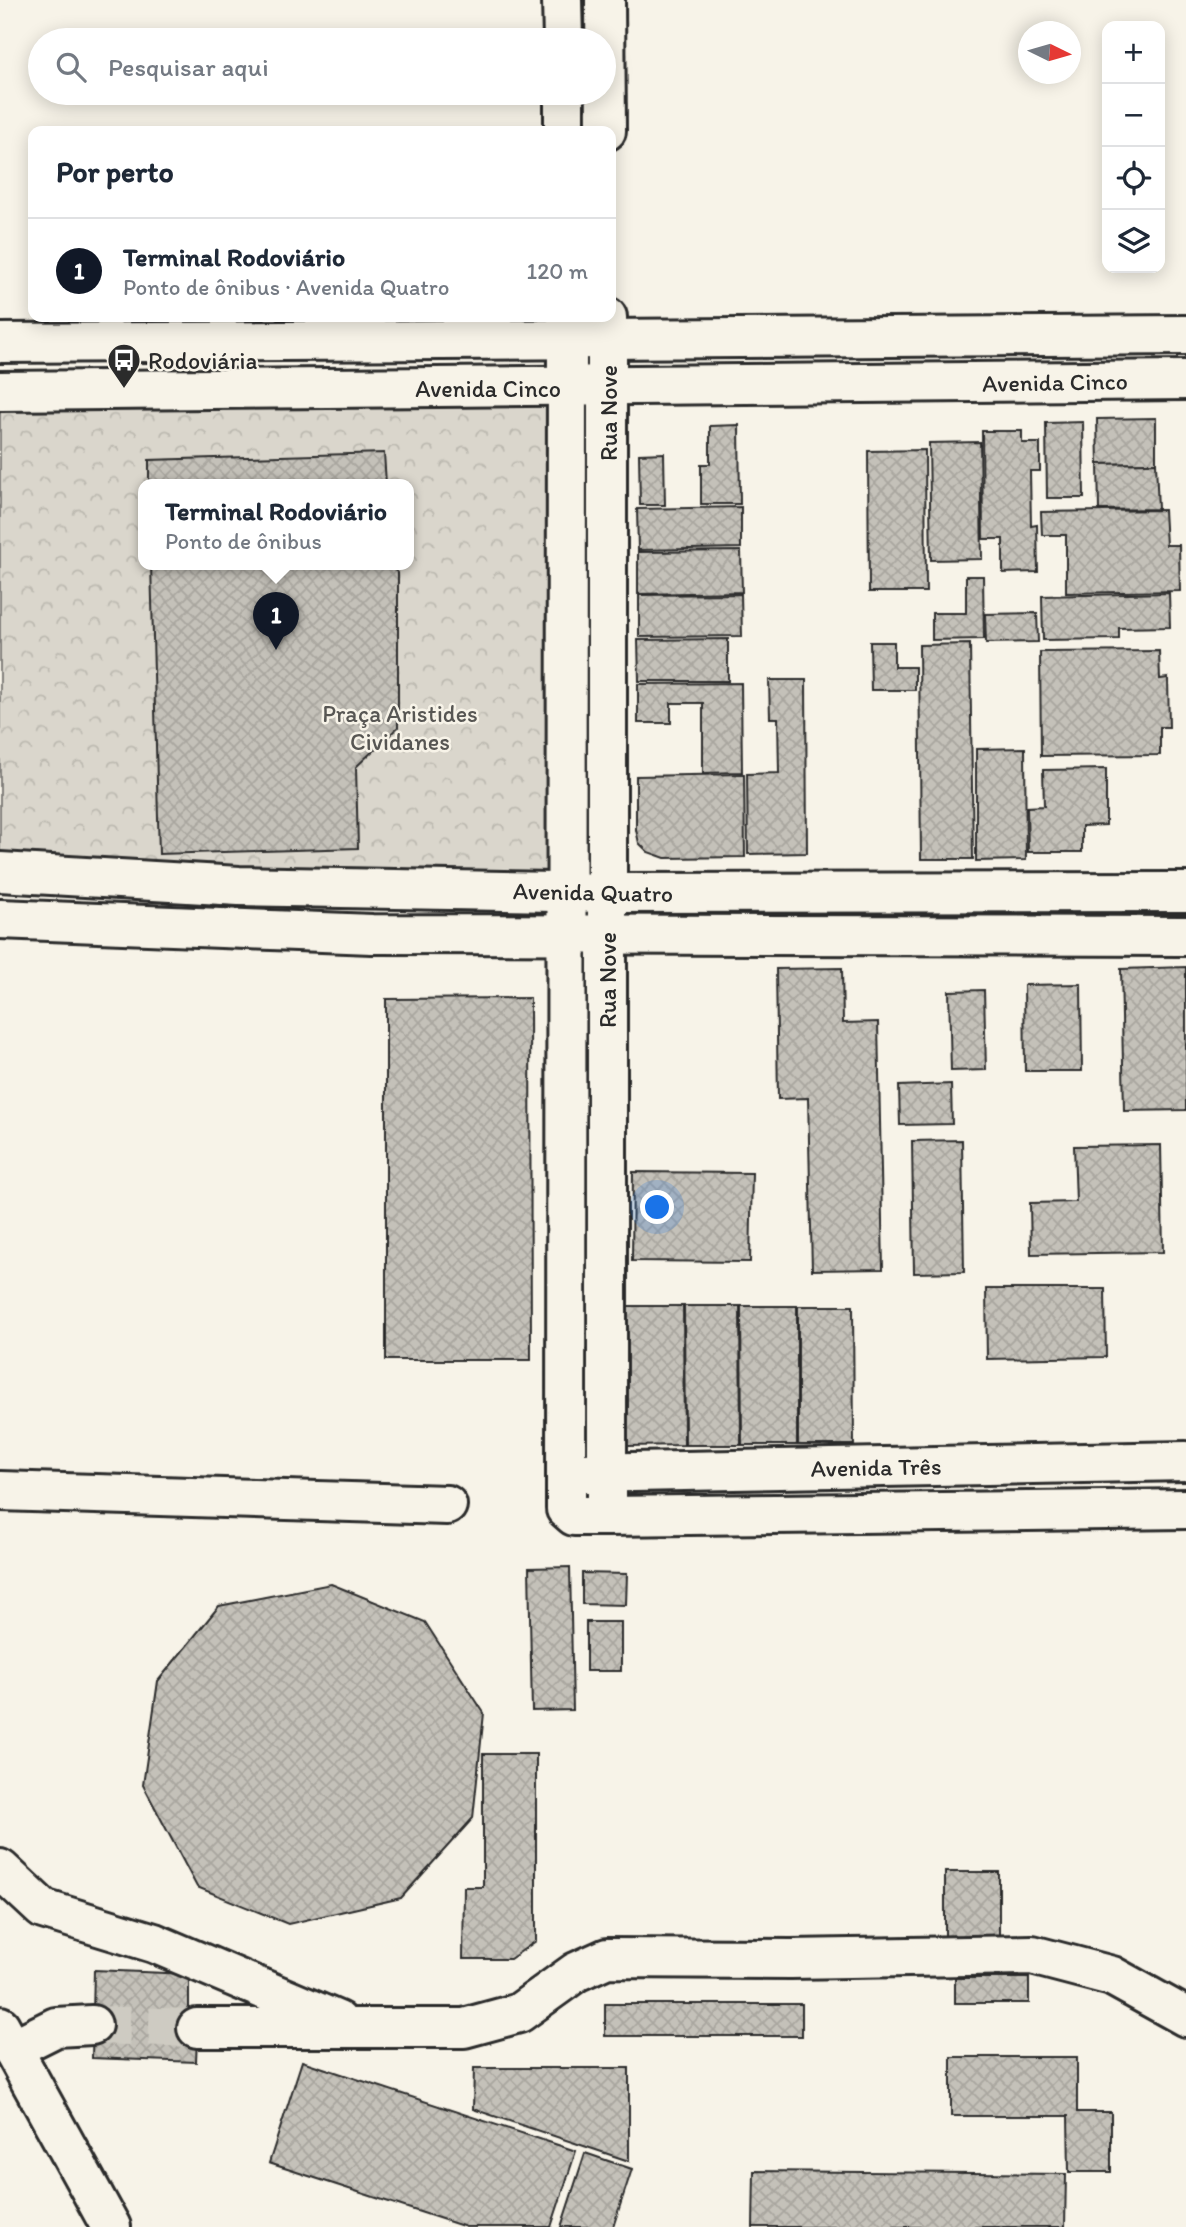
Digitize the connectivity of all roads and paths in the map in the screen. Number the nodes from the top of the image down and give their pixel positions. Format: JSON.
{"nodes":[{"id":1,"x":562,"y":0,"type":"edge"},
{"id":2,"x":605,"y":0,"type":"edge"},
{"id":3,"x":563,"y":28,"type":"edge"},
{"id":4,"x":605,"y":28,"type":"edge"},
{"id":5,"x":564,"y":105,"type":"edge"},
{"id":6,"x":606,"y":105,"type":"edge"},
{"id":7,"x":564,"y":126,"type":"edge"},
{"id":8,"x":606,"y":126,"type":"edge"},
{"id":9,"x":567,"y":328,"type":"edge"},
{"id":10,"x":607,"y":328,"type":"edge"},
{"id":11,"x":1186,"y":335,"type":"edge"},
{"id":12,"x":984,"y":337,"type":"junction"},
{"id":13,"x":0,"y":343,"type":"edge"},
{"id":14,"x":1186,"y":380,"type":"edge"},
{"id":15,"x":982,"y":383,"type":"junction"},
{"id":16,"x":567,"y":387,"type":"junction"},
{"id":17,"x":608,"y":387,"type":"junction"},
{"id":18,"x":0,"y":391,"type":"edge"},
{"id":19,"x":0,"y":872,"type":"edge"},
{"id":20,"x":566,"y":891,"type":"junction"},
{"id":21,"x":1049,"y":892,"type":"junction"},
{"id":22,"x":1186,"y":892,"type":"edge"},
{"id":23,"x":608,"y":893,"type":"junction"},
{"id":24,"x":914,"y":893,"type":"junction"},
{"id":25,"x":0,"y":919,"type":"edge"},
{"id":26,"x":607,"y":933,"type":"junction"},
{"id":27,"x":566,"y":934,"type":"junction"},
{"id":28,"x":914,"y":935,"type":"junction"},
{"id":29,"x":1050,"y":935,"type":"junction"},
{"id":30,"x":1186,"y":936,"type":"edge"},
{"id":31,"x":1186,"y":1461,"type":"edge"},
{"id":32,"x":565,"y":1473,"type":"junction"},
{"id":33,"x":607,"y":1473,"type":"junction"},
{"id":34,"x":0,"y":1491,"type":"edge"},
{"id":35,"x":447,"y":1505,"type":"dead end"},
{"id":36,"x":1186,"y":1509,"type":"edge"},
{"id":37,"x":569,"y":1514,"type":"joint"},
{"id":38,"x":607,"y":1516,"type":"junction"},
{"id":39,"x":0,"y":1869,"type":"edge"},
{"id":40,"x":1186,"y":2017,"type":"edge"},
{"id":41,"x":92,"y":2025,"type":"tunnel mouth"},
{"id":42,"x":197,"y":2028,"type":"tunnel mouth"},
{"id":43,"x":353,"y":2028,"type":"junction"},
{"id":44,"x":6,"y":2038,"type":"edge"},
{"id":45,"x":111,"y":2227,"type":"edge"}],
"edges":[{"from":1,"to":3,"type":"street"},
{"from":2,"to":4,"type":"street"},
{"from":5,"to":7,"type":"street"},
{"from":6,"to":8,"type":"street"},
{"from":9,"to":10,"type":"street","name":"Avenida Cinco"},
{"from":9,"to":13,"type":"street","name":"Avenida Cinco"},
{"from":9,"to":16,"type":"street","name":"Rua Nove"},
{"from":10,"to":12,"type":"street","name":"Avenida Cinco"},
{"from":10,"to":17,"type":"street","name":"Rua Nove"},
{"from":11,"to":12,"type":"street","name":"Avenida Cinco"},
{"from":12,"to":15,"type":"street"},
{"from":14,"to":15,"type":"street","name":"Avenida Cinco"},
{"from":15,"to":17,"type":"street","name":"Avenida Cinco"},
{"from":16,"to":17,"type":"street","name":"Avenida Cinco"},
{"from":16,"to":18,"type":"street","name":"Avenida Cinco"},
{"from":16,"to":20,"type":"street","name":"Rua Nove"},
{"from":17,"to":23,"type":"street","name":"Rua Nove"},
{"from":19,"to":20,"type":"street","name":"Avenida Quatro"},
{"from":20,"to":23,"type":"street","name":"Avenida Quatro"},
{"from":20,"to":27,"type":"street","name":"Rua Nove"},
{"from":21,"to":22,"type":"street","name":"Avenida Quatro"},
{"from":21,"to":24,"type":"street","name":"Avenida Quatro"},
{"from":21,"to":29,"type":"street"},
{"from":23,"to":24,"type":"street","name":"Avenida Quatro"},
{"from":23,"to":26,"type":"street","name":"Rua Nove"},
{"from":24,"to":28,"type":"street"},
{"from":25,"to":27,"type":"street","name":"Avenida Quatro"},
{"from":26,"to":27,"type":"street","name":"Avenida Quatro"},
{"from":26,"to":28,"type":"street","name":"Avenida Quatro"},
{"from":26,"to":33,"type":"street","name":"Rua Nove"},
{"from":27,"to":32,"type":"street","name":"Rua Nove"},
{"from":28,"to":29,"type":"street","name":"Avenida Quatro"},
{"from":29,"to":30,"type":"street","name":"Avenida Quatro"},
{"from":31,"to":33,"type":"street","name":"Avenida Três"},
{"from":32,"to":33,"type":"street","name":"Avenida Três"},
{"from":32,"to":37,"type":"street","name":"Rua Nove"},
{"from":33,"to":38,"type":"street","name":"Rua Nove"},
{"from":34,"to":35,"type":"street"},
{"from":36,"to":38,"type":"street","name":"Avenida Três"},
{"from":37,"to":38,"type":"street","name":"Avenida Três"},
{"from":39,"to":43,"type":"street"},
{"from":40,"to":43,"type":"street"},
{"from":41,"to":44,"type":"street"},
{"from":42,"to":43,"type":"street"},
{"from":44,"to":45,"type":"street"}]}
